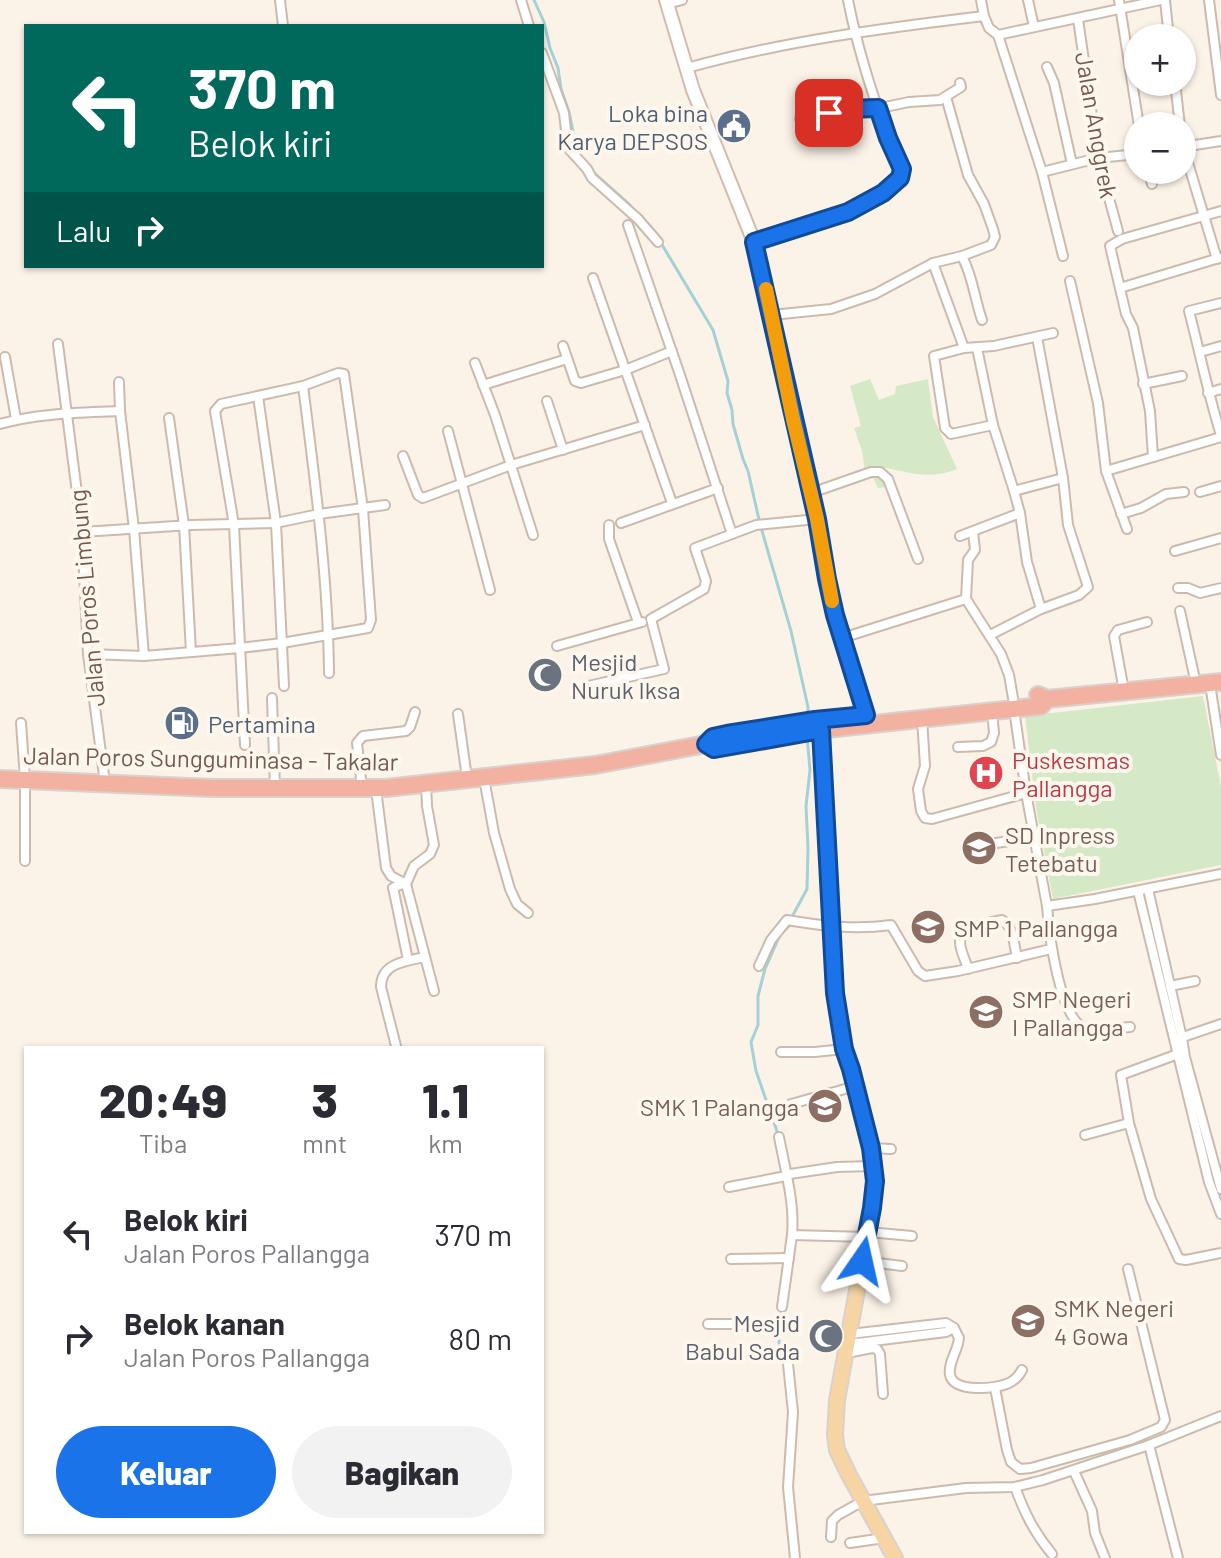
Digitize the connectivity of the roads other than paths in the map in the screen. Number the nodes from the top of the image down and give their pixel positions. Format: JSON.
{"nodes":[{"id":1,"x":280,"y":0,"type":"edge"},
{"id":2,"x":521,"y":0,"type":"edge"},
{"id":3,"x":682,"y":0,"type":"edge"},
{"id":4,"x":848,"y":0,"type":"edge"},
{"id":5,"x":981,"y":0,"type":"edge"},
{"id":6,"x":1028,"y":0,"type":"edge"},
{"id":7,"x":1163,"y":0,"type":"edge"},
{"id":8,"x":1209,"y":0,"type":"edge"},
{"id":9,"x":667,"y":2,"type":"edge"},
{"id":10,"x":1120,"y":4,"type":"edge"},
{"id":11,"x":984,"y":16,"type":"junction"},
{"id":12,"x":1078,"y":19,"type":"junction"},
{"id":13,"x":283,"y":24,"type":"edge"},
{"id":14,"x":528,"y":24,"type":"edge"},
{"id":15,"x":1167,"y":24,"type":"edge"},
{"id":16,"x":1034,"y":27,"type":"junction"},
{"id":17,"x":854,"y":33,"type":"junction"},
{"id":18,"x":998,"y":35,"type":"junction"},
{"id":19,"x":544,"y":58,"type":"edge"},
{"id":20,"x":1047,"y":67,"type":"dead end"},
{"id":21,"x":687,"y":68,"type":"junction"},
{"id":22,"x":960,"y":83,"type":"dead end"},
{"id":23,"x":1221,"y":95,"type":"edge"},
{"id":24,"x":946,"y":97,"type":"junction"},
{"id":25,"x":878,"y":108,"type":"junction"},
{"id":26,"x":1137,"y":112,"type":"edge"},
{"id":27,"x":800,"y":119,"type":"dead end"},
{"id":28,"x":1221,"y":141,"type":"edge"},
{"id":29,"x":1196,"y":144,"type":"edge"},
{"id":30,"x":1124,"y":155,"type":"edge"},
{"id":31,"x":1098,"y":158,"type":"junction"},
{"id":32,"x":1072,"y":164,"type":"junction"},
{"id":33,"x":1042,"y":172,"type":"junction"},
{"id":34,"x":1193,"y":184,"type":"edge"},
{"id":35,"x":1221,"y":211,"type":"edge"},
{"id":36,"x":1203,"y":216,"type":"junction"},
{"id":37,"x":628,"y":225,"type":"dead end"},
{"id":38,"x":1118,"y":231,"type":"dead end"},
{"id":39,"x":658,"y":242,"type":"dead end"},
{"id":40,"x":754,"y":242,"type":"junction"},
{"id":41,"x":962,"y":256,"type":"junction"},
{"id":42,"x":1063,"y":256,"type":"dead end"},
{"id":43,"x":1219,"y":258,"type":"edge"},
{"id":44,"x":933,"y":263,"type":"junction"},
{"id":45,"x":593,"y":278,"type":"dead end"},
{"id":46,"x":1070,"y":281,"type":"dead end"},
{"id":47,"x":1120,"y":288,"type":"junction"},
{"id":48,"x":1221,"y":303,"type":"edge"},
{"id":49,"x":772,"y":315,"type":"junction"},
{"id":50,"x":982,"y":320,"type":"dead end"},
{"id":51,"x":1053,"y":333,"type":"dead end"},
{"id":52,"x":1037,"y":337,"type":"junction"},
{"id":53,"x":58,"y":344,"type":"dead end"},
{"id":54,"x":563,"y":346,"type":"dead end"},
{"id":55,"x":1221,"y":346,"type":"edge"},
{"id":56,"x":964,"y":348,"type":"junction"},
{"id":57,"x":977,"y":348,"type":"junction"},
{"id":58,"x":672,"y":351,"type":"junction"},
{"id":59,"x":1200,"y":352,"type":"junction"},
{"id":60,"x":5,"y":357,"type":"dead end"},
{"id":61,"x":567,"y":359,"type":"junction"},
{"id":62,"x":475,"y":363,"type":"dead end"},
{"id":63,"x":625,"y":370,"type":"junction"},
{"id":64,"x":1182,"y":376,"type":"dead end"},
{"id":65,"x":119,"y":382,"type":"dead end"},
{"id":66,"x":1143,"y":384,"type":"junction"},
{"id":67,"x":483,"y":385,"type":"junction"},
{"id":68,"x":303,"y":386,"type":"junction"},
{"id":69,"x":1221,"y":389,"type":"edge"},
{"id":70,"x":1208,"y":393,"type":"junction"},
{"id":71,"x":258,"y":396,"type":"junction"},
{"id":72,"x":547,"y":401,"type":"dead end"},
{"id":73,"x":120,"y":411,"type":"junction"},
{"id":74,"x":67,"y":414,"type":"junction"},
{"id":75,"x":169,"y":418,"type":"dead end"},
{"id":76,"x":16,"y":419,"type":"junction"},
{"id":77,"x":0,"y":424,"type":"edge"},
{"id":78,"x":645,"y":425,"type":"junction"},
{"id":79,"x":993,"y":425,"type":"junction"},
{"id":80,"x":448,"y":431,"type":"dead end"},
{"id":81,"x":1221,"y":436,"type":"edge"},
{"id":82,"x":563,"y":450,"type":"junction"},
{"id":83,"x":403,"y":456,"type":"dead end"},
{"id":84,"x":1153,"y":457,"type":"junction"},
{"id":85,"x":511,"y":465,"type":"junction"},
{"id":86,"x":1106,"y":471,"type":"junction"},
{"id":87,"x":1063,"y":478,"type":"junction"},
{"id":88,"x":463,"y":483,"type":"junction"},
{"id":89,"x":1221,"y":486,"type":"edge"},
{"id":90,"x":718,"y":488,"type":"junction"},
{"id":91,"x":1014,"y":491,"type":"junction"},
{"id":92,"x":1184,"y":492,"type":"dead end"},
{"id":93,"x":1200,"y":492,"type":"dead end"},
{"id":94,"x":811,"y":493,"type":"junction"},
{"id":95,"x":672,"y":503,"type":"junction"},
{"id":96,"x":385,"y":505,"type":"dead end"},
{"id":97,"x":363,"y":509,"type":"junction"},
{"id":98,"x":1020,"y":513,"type":"junction"},
{"id":99,"x":319,"y":514,"type":"junction"},
{"id":100,"x":1121,"y":514,"type":"junction"},
{"id":101,"x":817,"y":519,"type":"junction"},
{"id":102,"x":276,"y":523,"type":"junction"},
{"id":103,"x":621,"y":523,"type":"dead end"},
{"id":104,"x":184,"y":525,"type":"junction"},
{"id":105,"x":234,"y":525,"type":"junction"},
{"id":106,"x":609,"y":525,"type":"dead end"},
{"id":107,"x":134,"y":529,"type":"junction"},
{"id":108,"x":1127,"y":529,"type":"dead end"},
{"id":109,"x":82,"y":532,"type":"junction"},
{"id":110,"x":973,"y":532,"type":"junction"},
{"id":111,"x":732,"y":534,"type":"junction"},
{"id":112,"x":533,"y":535,"type":"dead end"},
{"id":113,"x":960,"y":536,"type":"dead end"},
{"id":114,"x":1221,"y":538,"type":"edge"},
{"id":115,"x":1175,"y":551,"type":"dead end"},
{"id":116,"x":918,"y":559,"type":"dead end"},
{"id":117,"x":1178,"y":588,"type":"dead end"},
{"id":118,"x":1221,"y":588,"type":"edge"},
{"id":119,"x":490,"y":590,"type":"dead end"},
{"id":120,"x":966,"y":599,"type":"junction"},
{"id":121,"x":1041,"y":609,"type":"junction"},
{"id":122,"x":1180,"y":611,"type":"dead end"},
{"id":123,"x":651,"y":619,"type":"junction"},
{"id":124,"x":638,"y":622,"type":"junction"},
{"id":125,"x":1147,"y":622,"type":"dead end"},
{"id":126,"x":328,"y":635,"type":"junction"},
{"id":127,"x":990,"y":635,"type":"junction"},
{"id":128,"x":842,"y":638,"type":"junction"},
{"id":129,"x":282,"y":643,"type":"junction"},
{"id":130,"x":557,"y":646,"type":"dead end"},
{"id":131,"x":240,"y":648,"type":"junction"},
{"id":132,"x":191,"y":652,"type":"junction"},
{"id":133,"x":88,"y":654,"type":"junction"},
{"id":134,"x":144,"y":656,"type":"junction"},
{"id":135,"x":329,"y":673,"type":"dead end"},
{"id":136,"x":1209,"y":684,"type":"edge"},
{"id":137,"x":284,"y":686,"type":"dead end"},
{"id":138,"x":588,"y":686,"type":"dead end"},
{"id":139,"x":1124,"y":691,"type":"junction"},
{"id":140,"x":272,"y":698,"type":"dead end"},
{"id":141,"x":1014,"y":703,"type":"junction"},
{"id":142,"x":992,"y":710,"type":"junction"},
{"id":143,"x":415,"y":712,"type":"dead end"},
{"id":144,"x":458,"y":714,"type":"dead end"},
{"id":145,"x":866,"y":715,"type":"junction"},
{"id":146,"x":922,"y":717,"type":"junction"},
{"id":147,"x":21,"y":723,"type":"dead end"},
{"id":148,"x":810,"y":727,"type":"junction"},
{"id":149,"x":245,"y":745,"type":"dead end"},
{"id":150,"x":958,"y":747,"type":"dead end"},
{"id":151,"x":1221,"y":755,"type":"edge"},
{"id":152,"x":476,"y":778,"type":"junction"},
{"id":153,"x":0,"y":779,"type":"edge"},
{"id":154,"x":25,"y":779,"type":"junction"},
{"id":155,"x":105,"y":783,"type":"junction"},
{"id":156,"x":426,"y":784,"type":"junction"},
{"id":157,"x":275,"y":788,"type":"junction"},
{"id":158,"x":369,"y":788,"type":"junction"},
{"id":159,"x":1026,"y":793,"type":"junction"},
{"id":160,"x":1035,"y":837,"type":"junction"},
{"id":161,"x":990,"y":844,"type":"dead end"},
{"id":162,"x":25,"y":861,"type":"dead end"},
{"id":163,"x":1221,"y":874,"type":"edge"},
{"id":164,"x":405,"y":884,"type":"junction"},
{"id":165,"x":1143,"y":890,"type":"junction"},
{"id":166,"x":1047,"y":906,"type":"junction"},
{"id":167,"x":528,"y":913,"type":"dead end"},
{"id":168,"x":832,"y":926,"type":"junction"},
{"id":169,"x":1154,"y":933,"type":"junction"},
{"id":170,"x":1051,"y":949,"type":"junction"},
{"id":171,"x":425,"y":957,"type":"junction"},
{"id":172,"x":1017,"y":958,"type":"junction"},
{"id":173,"x":408,"y":960,"type":"junction"},
{"id":174,"x":759,"y":966,"type":"dead end"},
{"id":175,"x":968,"y":969,"type":"junction"},
{"id":176,"x":1195,"y":981,"type":"dead end"},
{"id":177,"x":1170,"y":986,"type":"junction"},
{"id":178,"x":434,"y":991,"type":"dead end"},
{"id":179,"x":1221,"y":1026,"type":"edge"},
{"id":180,"x":1130,"y":1027,"type":"dead end"},
{"id":181,"x":1179,"y":1038,"type":"junction"},
{"id":182,"x":396,"y":1046,"type":"dead end"},
{"id":183,"x":844,"y":1049,"type":"junction"},
{"id":184,"x":781,"y":1052,"type":"dead end"},
{"id":185,"x":1181,"y":1056,"type":"junction"},
{"id":186,"x":856,"y":1086,"type":"junction"},
{"id":187,"x":791,"y":1104,"type":"dead end"},
{"id":188,"x":1129,"y":1123,"type":"junction"},
{"id":189,"x":1085,"y":1135,"type":"dead end"},
{"id":190,"x":779,"y":1137,"type":"dead end"},
{"id":191,"x":871,"y":1148,"type":"junction"},
{"id":192,"x":891,"y":1149,"type":"dead end"},
{"id":193,"x":873,"y":1166,"type":"junction"},
{"id":194,"x":788,"y":1175,"type":"junction"},
{"id":195,"x":1217,"y":1183,"type":"edge"},
{"id":196,"x":729,"y":1187,"type":"dead end"},
{"id":197,"x":1221,"y":1214,"type":"edge"},
{"id":198,"x":793,"y":1235,"type":"junction"},
{"id":199,"x":867,"y":1235,"type":"junction"},
{"id":200,"x":912,"y":1236,"type":"dead end"},
{"id":201,"x":1221,"y":1253,"type":"edge"},
{"id":202,"x":789,"y":1258,"type":"junction"},
{"id":203,"x":731,"y":1259,"type":"dead end"},
{"id":204,"x":862,"y":1261,"type":"junction"},
{"id":205,"x":902,"y":1266,"type":"dead end"},
{"id":206,"x":1128,"y":1269,"type":"dead end"},
{"id":207,"x":782,"y":1307,"type":"dead end"},
{"id":208,"x":708,"y":1324,"type":"dead end"},
{"id":209,"x":775,"y":1324,"type":"dead end"},
{"id":210,"x":853,"y":1341,"type":"junction"},
{"id":211,"x":787,"y":1354,"type":"dead end"},
{"id":212,"x":1022,"y":1370,"type":"dead end"},
{"id":213,"x":995,"y":1388,"type":"junction"},
{"id":214,"x":883,"y":1394,"type":"dead end"},
{"id":215,"x":1221,"y":1416,"type":"edge"},
{"id":216,"x":1149,"y":1445,"type":"junction"},
{"id":217,"x":1074,"y":1471,"type":"junction"},
{"id":218,"x":1015,"y":1487,"type":"junction"},
{"id":219,"x":863,"y":1501,"type":"junction"},
{"id":220,"x":831,"y":1537,"type":"dead end"},
{"id":221,"x":884,"y":1538,"type":"junction"},
{"id":222,"x":850,"y":1543,"type":"dead end"},
{"id":223,"x":1052,"y":1554,"type":"dead end"},
{"id":224,"x":795,"y":1558,"type":"edge"},
{"id":225,"x":895,"y":1558,"type":"edge"},
{"id":226,"x":1105,"y":1558,"type":"edge"},
{"id":227,"x":1178,"y":1558,"type":"edge"}],
"edges":[{"from":1,"to":13,"type":"street"},
{"from":2,"to":14,"type":"street"},
{"from":3,"to":9,"type":"street"},
{"from":4,"to":17,"type":"street"},
{"from":5,"to":11,"type":"street"},
{"from":6,"to":16,"type":"street"},
{"from":7,"to":10,"type":"street"},
{"from":7,"to":15,"type":"street"},
{"from":8,"to":23,"type":"street"},
{"from":9,"to":21,"type":"street"},
{"from":10,"to":12,"type":"street"},
{"from":10,"to":26,"type":"street"},
{"from":11,"to":17,"type":"street"},
{"from":11,"to":18,"type":"street"},
{"from":12,"to":16,"type":"street"},
{"from":12,"to":31,"type":"street","name":"Jalan Anggrek"},
{"from":16,"to":18,"type":"street"},
{"from":17,"to":21,"type":"street"},
{"from":17,"to":25,"type":"street"},
{"from":18,"to":33,"type":"street"},
{"from":19,"to":39,"type":"street"},
{"from":20,"to":32,"type":"street"},
{"from":21,"to":40,"type":"street"},
{"from":22,"to":24,"type":"street"},
{"from":24,"to":25,"type":"street"},
{"from":24,"to":41,"type":"street"},
{"from":25,"to":27,"type":"street"},
{"from":25,"to":40,"type":"street"},
{"from":28,"to":29,"type":"street"},
{"from":30,"to":31,"type":"street"},
{"from":31,"to":32,"type":"street"},
{"from":31,"to":38,"type":"street","name":"Jalan Anggrek"},
{"from":32,"to":33,"type":"street"},
{"from":33,"to":42,"type":"street"},
{"from":34,"to":36,"type":"street"},
{"from":35,"to":36,"type":"street"},
{"from":36,"to":43,"type":"street"},
{"from":36,"to":47,"type":"street"},
{"from":37,"to":58,"type":"street"},
{"from":40,"to":49,"type":"street"},
{"from":41,"to":44,"type":"street"},
{"from":41,"to":50,"type":"street"},
{"from":43,"to":47,"type":"street"},
{"from":44,"to":49,"type":"street"},
{"from":44,"to":56,"type":"street"},
{"from":45,"to":63,"type":"street"},
{"from":46,"to":86,"type":"street"},
{"from":47,"to":66,"type":"street"},
{"from":48,"to":59,"type":"street"},
{"from":49,"to":94,"type":"street"},
{"from":51,"to":52,"type":"street"},
{"from":52,"to":57,"type":"street"},
{"from":52,"to":87,"type":"street"},
{"from":53,"to":74,"type":"street","name":"Jalan Poros Limbung"},
{"from":54,"to":61,"type":"street"},
{"from":55,"to":59,"type":"street"},
{"from":56,"to":57,"type":"street"},
{"from":56,"to":79,"type":"street"},
{"from":57,"to":79,"type":"street"},
{"from":58,"to":63,"type":"street"},
{"from":58,"to":90,"type":"street"},
{"from":59,"to":70,"type":"street"},
{"from":60,"to":76,"type":"street"},
{"from":61,"to":63,"type":"street"},
{"from":61,"to":67,"type":"street"},
{"from":62,"to":67,"type":"street"},
{"from":63,"to":78,"type":"street"},
{"from":64,"to":66,"type":"street"},
{"from":65,"to":73,"type":"street"},
{"from":66,"to":84,"type":"street"},
{"from":67,"to":85,"type":"street"},
{"from":68,"to":71,"type":"street"},
{"from":68,"to":97,"type":"street"},
{"from":68,"to":99,"type":"street"},
{"from":69,"to":70,"type":"street"},
{"from":70,"to":81,"type":"street"},
{"from":71,"to":102,"type":"street"},
{"from":71,"to":105,"type":"street"},
{"from":72,"to":82,"type":"street"},
{"from":73,"to":74,"type":"street"},
{"from":73,"to":107,"type":"street"},
{"from":74,"to":76,"type":"street"},
{"from":74,"to":109,"type":"street","name":"Jalan Poros Limbung"},
{"from":75,"to":104,"type":"street"},
{"from":76,"to":77,"type":"street"},
{"from":78,"to":82,"type":"street"},
{"from":78,"to":95,"type":"street"},
{"from":79,"to":91,"type":"street"},
{"from":80,"to":88,"type":"street"},
{"from":81,"to":84,"type":"street"},
{"from":82,"to":85,"type":"street"},
{"from":83,"to":88,"type":"street"},
{"from":84,"to":86,"type":"street"},
{"from":85,"to":88,"type":"street"},
{"from":85,"to":112,"type":"street"},
{"from":86,"to":100,"type":"street"},
{"from":87,"to":91,"type":"street"},
{"from":87,"to":121,"type":"street"},
{"from":88,"to":119,"type":"street"},
{"from":89,"to":93,"type":"street"},
{"from":90,"to":95,"type":"street"},
{"from":90,"to":111,"type":"street"},
{"from":91,"to":98,"type":"street"},
{"from":92,"to":100,"type":"street"},
{"from":94,"to":101,"type":"street"},
{"from":94,"to":116,"type":"street"},
{"from":95,"to":103,"type":"street"},
{"from":96,"to":97,"type":"street"},
{"from":97,"to":99,"type":"street"},
{"from":97,"to":126,"type":"street"},
{"from":98,"to":110,"type":"street"},
{"from":98,"to":121,"type":"street"},
{"from":99,"to":102,"type":"street"},
{"from":99,"to":126,"type":"street"},
{"from":100,"to":108,"type":"street"},
{"from":101,"to":111,"type":"street"},
{"from":101,"to":128,"type":"street"},
{"from":102,"to":105,"type":"street"},
{"from":102,"to":129,"type":"street"},
{"from":104,"to":105,"type":"street"},
{"from":104,"to":107,"type":"street"},
{"from":104,"to":132,"type":"street"},
{"from":105,"to":131,"type":"street"},
{"from":106,"to":124,"type":"street"},
{"from":107,"to":109,"type":"street"},
{"from":107,"to":134,"type":"street"},
{"from":109,"to":133,"type":"street","name":"Jalan Poros Limbung"},
{"from":110,"to":113,"type":"street"},
{"from":110,"to":120,"type":"street"},
{"from":111,"to":123,"type":"street"},
{"from":114,"to":115,"type":"street"},
{"from":117,"to":118,"type":"street"},
{"from":120,"to":127,"type":"street"},
{"from":120,"to":128,"type":"street"},
{"from":121,"to":127,"type":"street"},
{"from":122,"to":136,"type":"street"},
{"from":123,"to":124,"type":"street"},
{"from":123,"to":138,"type":"street"},
{"from":124,"to":130,"type":"street"},
{"from":125,"to":139,"type":"street"},
{"from":126,"to":129,"type":"street"},
{"from":126,"to":135,"type":"street"},
{"from":127,"to":141,"type":"street"},
{"from":128,"to":145,"type":"street"},
{"from":129,"to":131,"type":"street"},
{"from":129,"to":137,"type":"street"},
{"from":131,"to":132,"type":"street"},
{"from":131,"to":149,"type":"street"},
{"from":132,"to":134,"type":"street"},
{"from":133,"to":134,"type":"street"},
{"from":133,"to":155,"type":"street","name":"Jalan Poros Limbung"},
{"from":136,"to":139,"type":"highway"},
{"from":136,"to":151,"type":"street"},
{"from":139,"to":141,"type":"highway"},
{"from":140,"to":157,"type":"street"},
{"from":141,"to":142,"type":"highway"},
{"from":141,"to":145,"type":"highway"},
{"from":141,"to":159,"type":"street"},
{"from":142,"to":146,"type":"highway"},
{"from":142,"to":150,"type":"street"},
{"from":143,"to":158,"type":"street"},
{"from":144,"to":152,"type":"street"},
{"from":145,"to":148,"type":"highway"},
{"from":146,"to":148,"type":"highway"},
{"from":146,"to":159,"type":"street"},
{"from":147,"to":154,"type":"street"},
{"from":148,"to":152,"type":"highway","name":"Jalan Poros Sungguminasa - Takalar"},
{"from":148,"to":168,"type":"main road"},
{"from":152,"to":156,"type":"highway","name":"Jalan Poros Sungguminasa - Takalar"},
{"from":152,"to":167,"type":"street"},
{"from":153,"to":154,"type":"highway","name":"Jalan Poros Sungguminasa - Takalar"},
{"from":154,"to":155,"type":"highway","name":"Jalan Poros Sungguminasa - Takalar"},
{"from":154,"to":162,"type":"street"},
{"from":155,"to":157,"type":"highway","name":"Jalan Poros Sungguminasa - Takalar"},
{"from":156,"to":158,"type":"highway","name":"Jalan Poros Sungguminasa - Takalar"},
{"from":156,"to":164,"type":"street"},
{"from":157,"to":158,"type":"highway","name":"Jalan Poros Sungguminasa - Takalar"},
{"from":158,"to":164,"type":"street"},
{"from":159,"to":160,"type":"street"},
{"from":160,"to":161,"type":"street"},
{"from":160,"to":166,"type":"street"},
{"from":163,"to":165,"type":"street"},
{"from":164,"to":171,"type":"street"},
{"from":164,"to":173,"type":"street"},
{"from":165,"to":166,"type":"street"},
{"from":165,"to":169,"type":"street"},
{"from":166,"to":170,"type":"street"},
{"from":168,"to":174,"type":"street"},
{"from":168,"to":175,"type":"street"},
{"from":168,"to":183,"type":"main road"},
{"from":169,"to":177,"type":"street"},
{"from":169,"to":181,"type":"street"},
{"from":170,"to":172,"type":"street"},
{"from":170,"to":180,"type":"street"},
{"from":171,"to":173,"type":"street"},
{"from":171,"to":178,"type":"street"},
{"from":172,"to":175,"type":"street"},
{"from":172,"to":175,"type":"street"},
{"from":173,"to":182,"type":"street"},
{"from":176,"to":177,"type":"street"},
{"from":177,"to":181,"type":"street"},
{"from":179,"to":181,"type":"street"},
{"from":181,"to":185,"type":"street"},
{"from":183,"to":184,"type":"street"},
{"from":183,"to":186,"type":"main road"},
{"from":185,"to":188,"type":"street"},
{"from":185,"to":195,"type":"street"},
{"from":186,"to":187,"type":"street"},
{"from":186,"to":191,"type":"main road"},
{"from":188,"to":189,"type":"street"},
{"from":188,"to":201,"type":"street"},
{"from":190,"to":194,"type":"street"},
{"from":191,"to":192,"type":"street"},
{"from":191,"to":193,"type":"main road"},
{"from":193,"to":194,"type":"street"},
{"from":193,"to":199,"type":"main road"},
{"from":194,"to":196,"type":"street"},
{"from":194,"to":198,"type":"street"},
{"from":195,"to":197,"type":"street"},
{"from":198,"to":199,"type":"street"},
{"from":198,"to":202,"type":"street"},
{"from":199,"to":200,"type":"street"},
{"from":199,"to":204,"type":"main road"},
{"from":202,"to":203,"type":"street"},
{"from":202,"to":207,"type":"street"},
{"from":204,"to":205,"type":"street"},
{"from":204,"to":210,"type":"main road"},
{"from":206,"to":213,"type":"street"},
{"from":208,"to":209,"type":"street"},
{"from":210,"to":213,"type":"street"},
{"from":210,"to":214,"type":"street"},
{"from":210,"to":219,"type":"main road"},
{"from":211,"to":224,"type":"street"},
{"from":212,"to":213,"type":"street"},
{"from":215,"to":216,"type":"street"},
{"from":216,"to":217,"type":"street"},
{"from":216,"to":227,"type":"street"},
{"from":217,"to":218,"type":"street"},
{"from":217,"to":226,"type":"street"},
{"from":218,"to":219,"type":"street"},
{"from":218,"to":223,"type":"street"},
{"from":219,"to":220,"type":"street"},
{"from":219,"to":221,"type":"main road"},
{"from":221,"to":222,"type":"street"},
{"from":221,"to":225,"type":"main road"}]}
